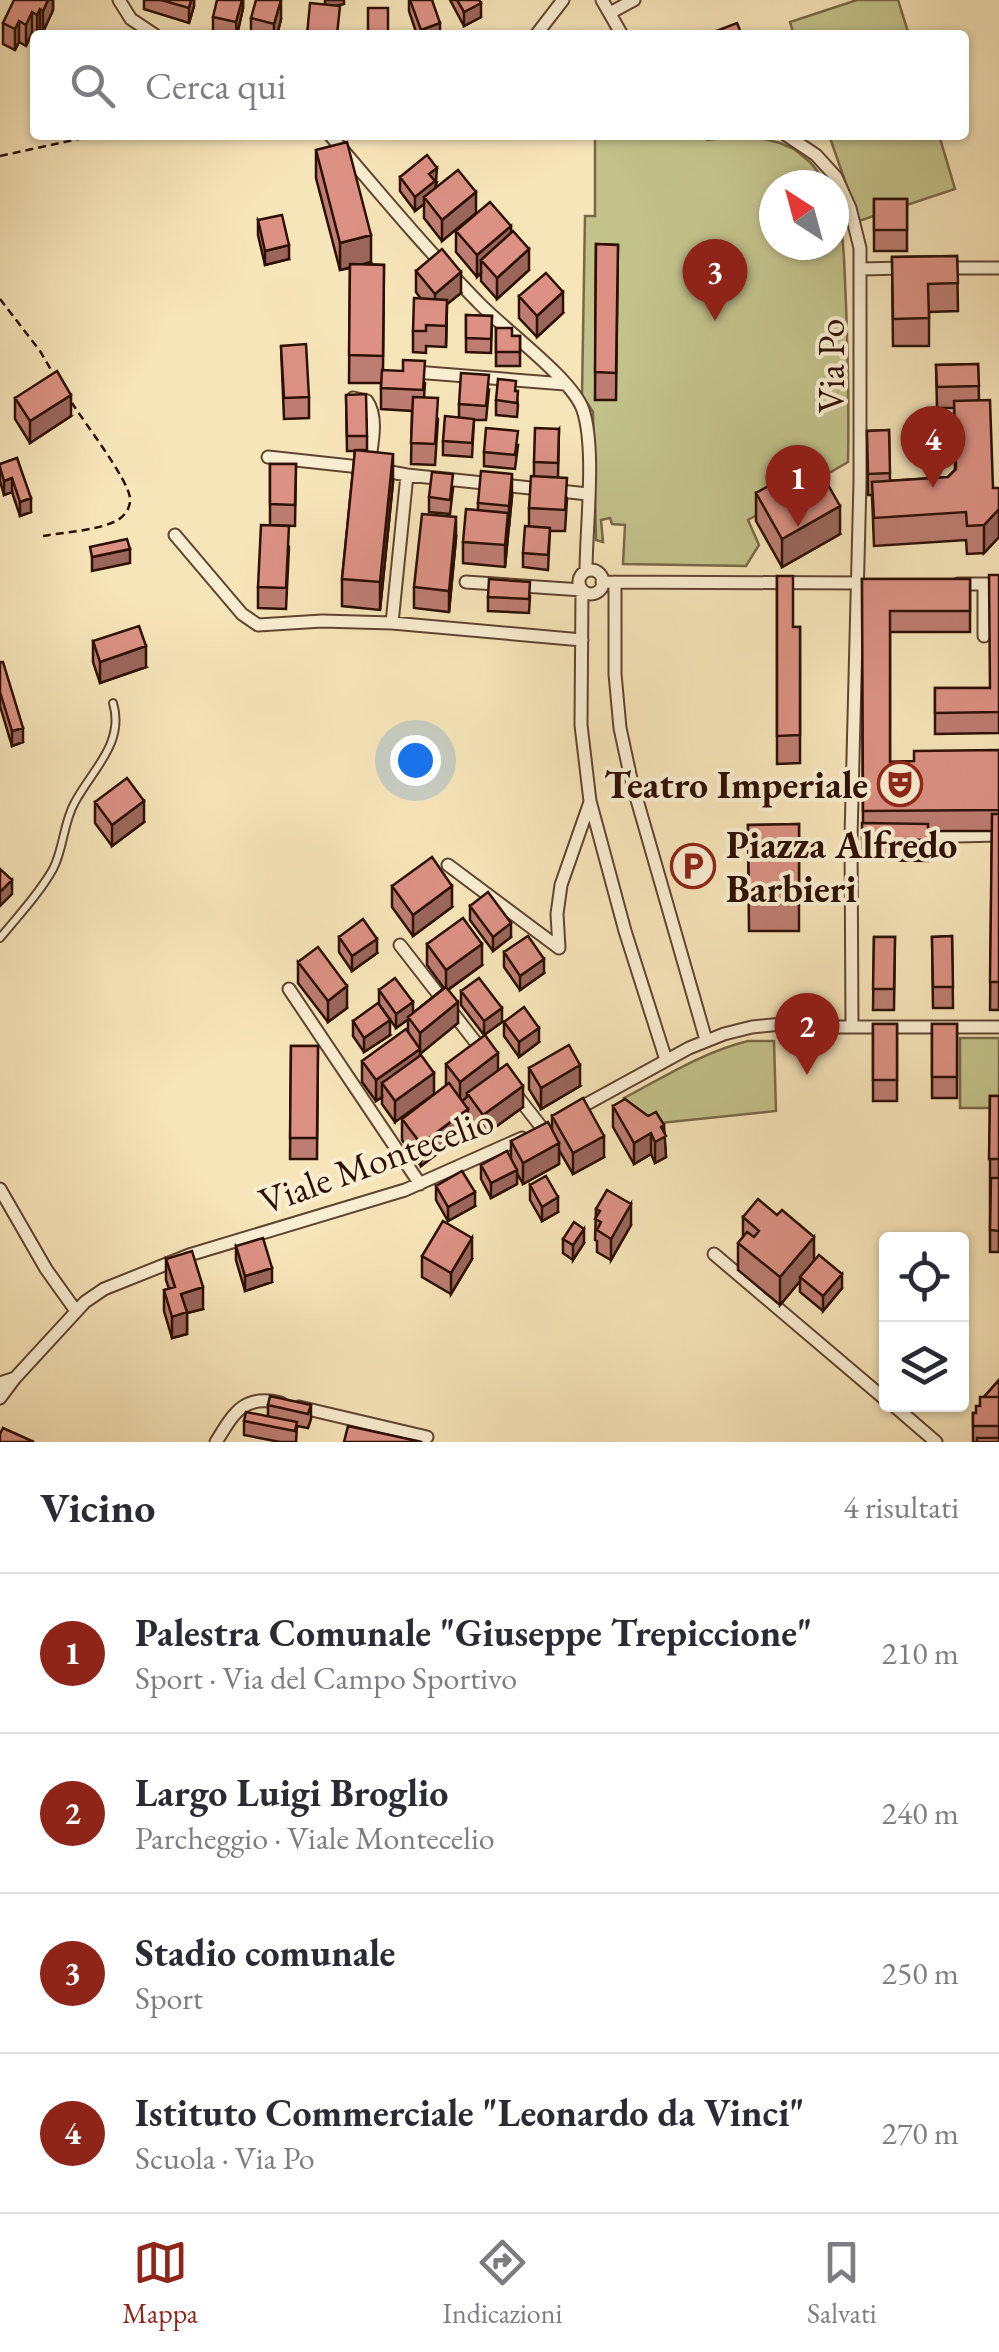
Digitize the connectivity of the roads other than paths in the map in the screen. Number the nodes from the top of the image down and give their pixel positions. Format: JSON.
{"nodes":[{"id":1,"x":119,"y":0,"type":"edge"},
{"id":2,"x":562,"y":0,"type":"edge"},
{"id":3,"x":602,"y":0,"type":"edge"},
{"id":4,"x":634,"y":0,"type":"edge"},
{"id":5,"x":610,"y":13,"type":"junction"},
{"id":6,"x":148,"y":30,"type":"edge"},
{"id":7,"x":540,"y":30,"type":"edge"},
{"id":8,"x":619,"y":30,"type":"edge"},
{"id":9,"x":334,"y":140,"type":"edge"},
{"id":10,"x":794,"y":140,"type":"edge"},
{"id":11,"x":916,"y":268,"type":"edge"},
{"id":12,"x":934,"y":268,"type":"edge"},
{"id":13,"x":999,"y":268,"type":"edge"},
{"id":14,"x":861,"y":269,"type":"junction"},
{"id":15,"x":415,"y":372,"type":"edge"},
{"id":16,"x":566,"y":384,"type":"junction"},
{"id":17,"x":349,"y":398,"type":"edge"},
{"id":18,"x":268,"y":457,"type":"dead end"},
{"id":19,"x":369,"y":468,"type":"junction"},
{"id":20,"x":407,"y":475,"type":"junction"},
{"id":21,"x":588,"y":494,"type":"junction"},
{"id":22,"x":174,"y":534,"type":"dead end"},
{"id":23,"x":586,"y":570,"type":"junction"},
{"id":24,"x":466,"y":582,"type":"dead end"},
{"id":25,"x":609,"y":582,"type":"junction"},
{"id":26,"x":856,"y":583,"type":"junction"},
{"id":27,"x":875,"y":583,"type":"edge"},
{"id":28,"x":948,"y":584,"type":"edge"},
{"id":29,"x":984,"y":584,"type":"junction"},
{"id":30,"x":999,"y":584,"type":"edge"},
{"id":31,"x":582,"y":590,"type":"junction"},
{"id":32,"x":392,"y":622,"type":"junction"},
{"id":33,"x":984,"y":636,"type":"dead end"},
{"id":34,"x":582,"y":640,"type":"junction"},
{"id":35,"x":113,"y":704,"type":"dead end"},
{"id":36,"x":590,"y":800,"type":"junction"},
{"id":37,"x":908,"y":836,"type":"edge"},
{"id":38,"x":999,"y":836,"type":"edge"},
{"id":39,"x":851,"y":837,"type":"junction"},
{"id":40,"x":870,"y":837,"type":"edge"},
{"id":41,"x":448,"y":864,"type":"dead end"},
{"id":42,"x":0,"y":938,"type":"edge"},
{"id":43,"x":400,"y":945,"type":"dead end"},
{"id":44,"x":290,"y":989,"type":"dead end"},
{"id":45,"x":852,"y":1026,"type":"junction"},
{"id":46,"x":999,"y":1027,"type":"edge"},
{"id":47,"x":706,"y":1040,"type":"junction"},
{"id":48,"x":666,"y":1060,"type":"junction"},
{"id":49,"x":495,"y":1067,"type":"edge"},
{"id":50,"x":507,"y":1082,"type":"edge"},
{"id":51,"x":554,"y":1122,"type":"junction"},
{"id":52,"x":420,"y":1184,"type":"junction"},
{"id":53,"x":0,"y":1189,"type":"edge"},
{"id":54,"x":714,"y":1254,"type":"dead end"},
{"id":55,"x":76,"y":1311,"type":"junction"},
{"id":56,"x":1,"y":1392,"type":"edge"},
{"id":57,"x":879,"y":1394,"type":"edge"},
{"id":58,"x":901,"y":1412,"type":"edge"},
{"id":59,"x":427,"y":1437,"type":"dead end"},
{"id":60,"x":216,"y":1442,"type":"edge"},
{"id":61,"x":936,"y":1442,"type":"edge"}],
"edges":[{"from":1,"to":6,"type":"street"},
{"from":2,"to":7,"type":"street"},
{"from":3,"to":5,"type":"street"},
{"from":4,"to":5,"type":"street"},
{"from":5,"to":8,"type":"street"},
{"from":9,"to":16,"type":"street"},
{"from":10,"to":14,"type":"street","name":"Via Po"},
{"from":11,"to":14,"type":"street"},
{"from":12,"to":13,"type":"street"},
{"from":14,"to":26,"type":"street","name":"Via Po"},
{"from":15,"to":16,"type":"street"},
{"from":16,"to":21,"type":"street"},
{"from":17,"to":19,"type":"street"},
{"from":18,"to":19,"type":"street"},
{"from":19,"to":20,"type":"street"},
{"from":20,"to":21,"type":"street"},
{"from":20,"to":32,"type":"street"},
{"from":21,"to":23,"type":"street"},
{"from":22,"to":32,"type":"street"},
{"from":23,"to":25,"type":"street"},
{"from":23,"to":31,"type":"street"},
{"from":24,"to":31,"type":"street"},
{"from":25,"to":26,"type":"street"},
{"from":25,"to":31,"type":"street"},
{"from":25,"to":47,"type":"street"},
{"from":26,"to":27,"type":"street"},
{"from":26,"to":39,"type":"street","name":"Via Po"},
{"from":28,"to":29,"type":"street"},
{"from":29,"to":30,"type":"street"},
{"from":29,"to":33,"type":"street"},
{"from":31,"to":34,"type":"street"},
{"from":32,"to":34,"type":"street"},
{"from":34,"to":36,"type":"street"},
{"from":35,"to":42,"type":"lane"},
{"from":36,"to":41,"type":"street"},
{"from":36,"to":48,"type":"street"},
{"from":37,"to":38,"type":"street"},
{"from":39,"to":40,"type":"street"},
{"from":39,"to":45,"type":"street","name":"Via Po"},
{"from":43,"to":49,"type":"street"},
{"from":44,"to":52,"type":"street"},
{"from":45,"to":46,"type":"street","name":"Viale Montecelio"},
{"from":45,"to":47,"type":"street","name":"Viale Montecelio"},
{"from":47,"to":48,"type":"street","name":"Viale Montecelio"},
{"from":48,"to":51,"type":"street","name":"Viale Montecelio"},
{"from":50,"to":51,"type":"street"},
{"from":51,"to":52,"type":"street","name":"Viale Montecelio"},
{"from":52,"to":55,"type":"street","name":"Viale Montecelio"},
{"from":53,"to":55,"type":"street"},
{"from":54,"to":57,"type":"street"},
{"from":55,"to":56,"type":"street","name":"Viale Montecelio"},
{"from":58,"to":61,"type":"street"},
{"from":59,"to":60,"type":"street"}]}
